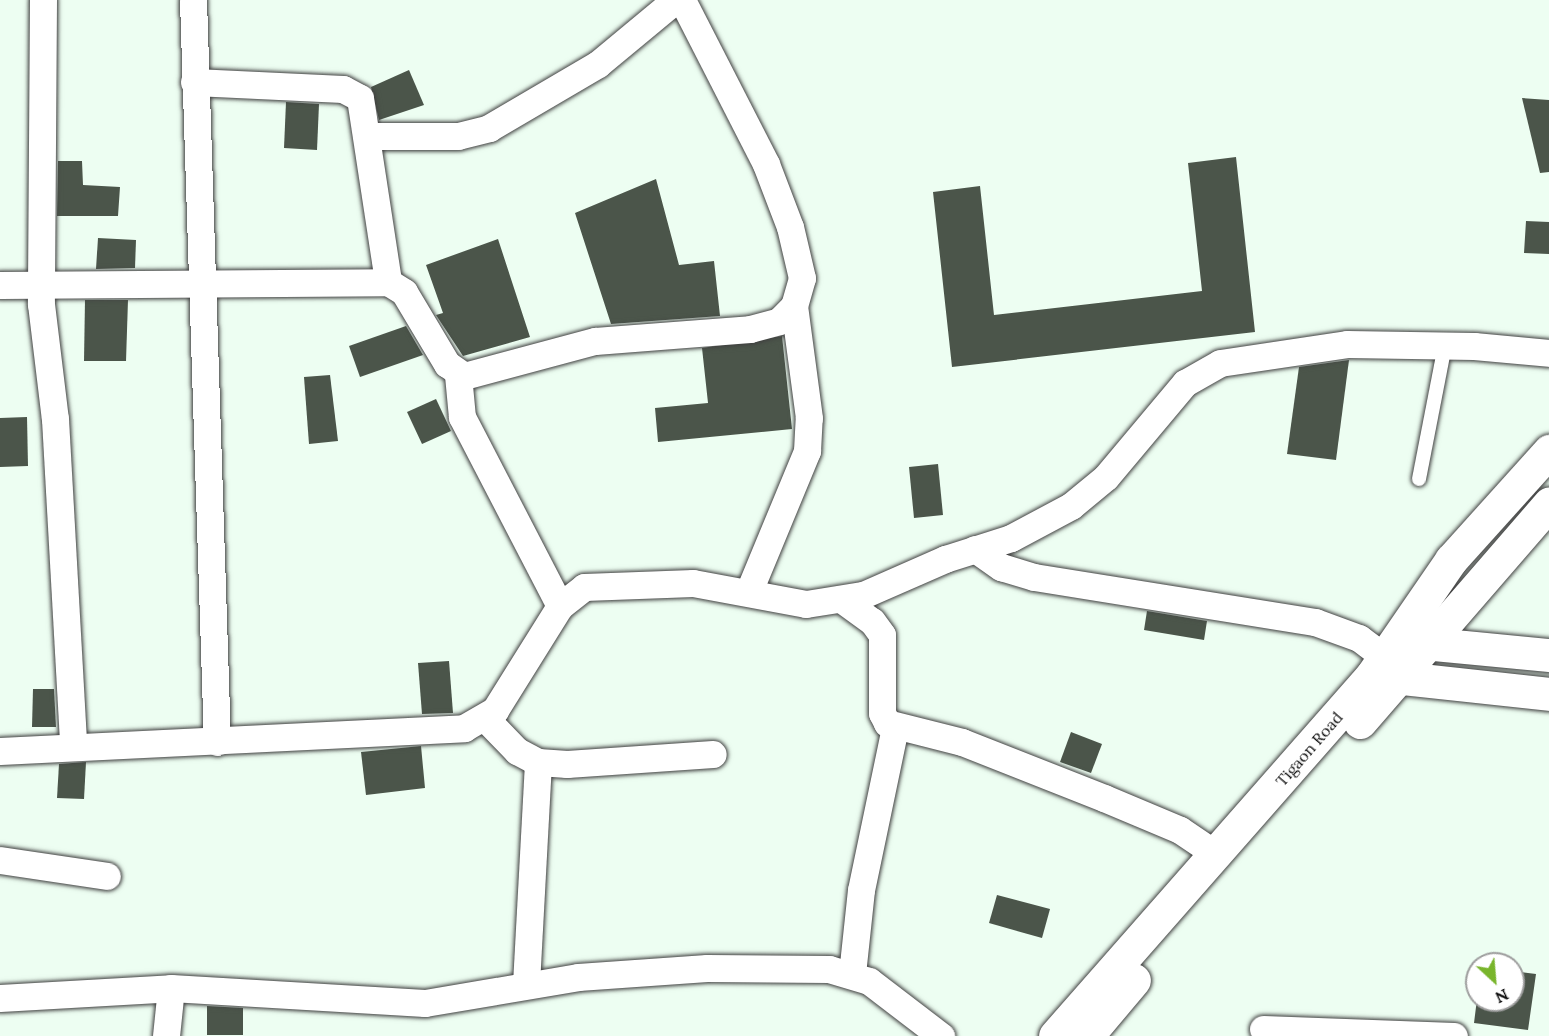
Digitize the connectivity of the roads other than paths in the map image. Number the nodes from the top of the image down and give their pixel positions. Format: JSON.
{"nodes":[{"id":1,"x":43,"y":0,"type":"edge"},
{"id":2,"x":193,"y":0,"type":"edge"},
{"id":3,"x":675,"y":0,"type":"edge"},
{"id":4,"x":682,"y":0,"type":"edge"},
{"id":5,"x":194,"y":82,"type":"junction"},
{"id":6,"x":368,"y":136,"type":"junction"},
{"id":7,"x":388,"y":282,"type":"junction"},
{"id":8,"x":199,"y":284,"type":"junction"},
{"id":9,"x":0,"y":285,"type":"edge"},
{"id":10,"x":40,"y":286,"type":"junction"},
{"id":11,"x":794,"y":306,"type":"junction"},
{"id":12,"x":1445,"y":345,"type":"junction"},
{"id":13,"x":1549,"y":353,"type":"edge"},
{"id":14,"x":458,"y":375,"type":"junction"},
{"id":15,"x":1549,"y":451,"type":"edge"},
{"id":16,"x":1419,"y":479,"type":"dead end"},
{"id":17,"x":1549,"y":504,"type":"edge"},
{"id":18,"x":975,"y":549,"type":"junction"},
{"id":19,"x":749,"y":591,"type":"junction"},
{"id":20,"x":844,"y":601,"type":"junction"},
{"id":21,"x":560,"y":606,"type":"junction"},
{"id":22,"x":1436,"y":637,"type":"junction"},
{"id":23,"x":1549,"y":655,"type":"edge"},
{"id":24,"x":1388,"y":662,"type":"junction"},
{"id":25,"x":1549,"y":694,"type":"edge"},
{"id":26,"x":486,"y":719,"type":"junction"},
{"id":27,"x":895,"y":727,"type":"junction"},
{"id":28,"x":217,"y":742,"type":"junction"},
{"id":29,"x":73,"y":744,"type":"junction"},
{"id":30,"x":0,"y":751,"type":"edge"},
{"id":31,"x":713,"y":754,"type":"dead end"},
{"id":32,"x":538,"y":762,"type":"junction"},
{"id":33,"x":1217,"y":855,"type":"junction"},
{"id":34,"x":0,"y":860,"type":"edge"},
{"id":35,"x":107,"y":876,"type":"dead end"},
{"id":36,"x":852,"y":974,"type":"junction"},
{"id":37,"x":526,"y":984,"type":"junction"},
{"id":38,"x":171,"y":988,"type":"junction"},
{"id":39,"x":0,"y":998,"type":"edge"},
{"id":40,"x":1263,"y":1029,"type":"dead end"},
{"id":41,"x":1309,"y":1033,"type":"edge"},
{"id":42,"x":166,"y":1036,"type":"edge"},
{"id":43,"x":941,"y":1036,"type":"edge"},
{"id":44,"x":1055,"y":1036,"type":"edge"},
{"id":45,"x":1087,"y":1036,"type":"edge"},
{"id":46,"x":1454,"y":1036,"type":"edge"}],
"edges":[{"from":1,"to":10,"type":"street"},
{"from":2,"to":5,"type":"street"},
{"from":3,"to":6,"type":"street"},
{"from":4,"to":11,"type":"street"},
{"from":5,"to":6,"type":"street"},
{"from":5,"to":8,"type":"street"},
{"from":6,"to":7,"type":"street"},
{"from":7,"to":8,"type":"street"},
{"from":7,"to":14,"type":"street"},
{"from":8,"to":10,"type":"street"},
{"from":8,"to":28,"type":"street"},
{"from":9,"to":10,"type":"street"},
{"from":10,"to":29,"type":"street"},
{"from":11,"to":14,"type":"street"},
{"from":11,"to":19,"type":"street"},
{"from":12,"to":13,"type":"street"},
{"from":12,"to":16,"type":"lane"},
{"from":12,"to":18,"type":"street"},
{"from":14,"to":21,"type":"street"},
{"from":15,"to":24,"type":"street","name":"Tigaon Road"},
{"from":17,"to":22,"type":"street"},
{"from":18,"to":20,"type":"street"},
{"from":18,"to":24,"type":"street"},
{"from":19,"to":20,"type":"street"},
{"from":19,"to":21,"type":"street"},
{"from":20,"to":27,"type":"street"},
{"from":21,"to":26,"type":"street"},
{"from":22,"to":23,"type":"street"},
{"from":22,"to":24,"type":"street"},
{"from":24,"to":25,"type":"street"},
{"from":24,"to":33,"type":"street","name":"Tigaon Road"},
{"from":24,"to":45,"type":"street"},
{"from":26,"to":28,"type":"street"},
{"from":26,"to":32,"type":"street"},
{"from":27,"to":33,"type":"street"},
{"from":27,"to":36,"type":"street"},
{"from":28,"to":29,"type":"street"},
{"from":29,"to":30,"type":"street"},
{"from":31,"to":32,"type":"street"},
{"from":32,"to":37,"type":"street"},
{"from":33,"to":44,"type":"street","name":"Tigaon Road"},
{"from":34,"to":35,"type":"street"},
{"from":36,"to":37,"type":"street"},
{"from":36,"to":43,"type":"street"},
{"from":37,"to":38,"type":"street"},
{"from":38,"to":39,"type":"street"},
{"from":38,"to":42,"type":"street"},
{"from":40,"to":41,"type":"street"},
{"from":41,"to":46,"type":"street"}]}
